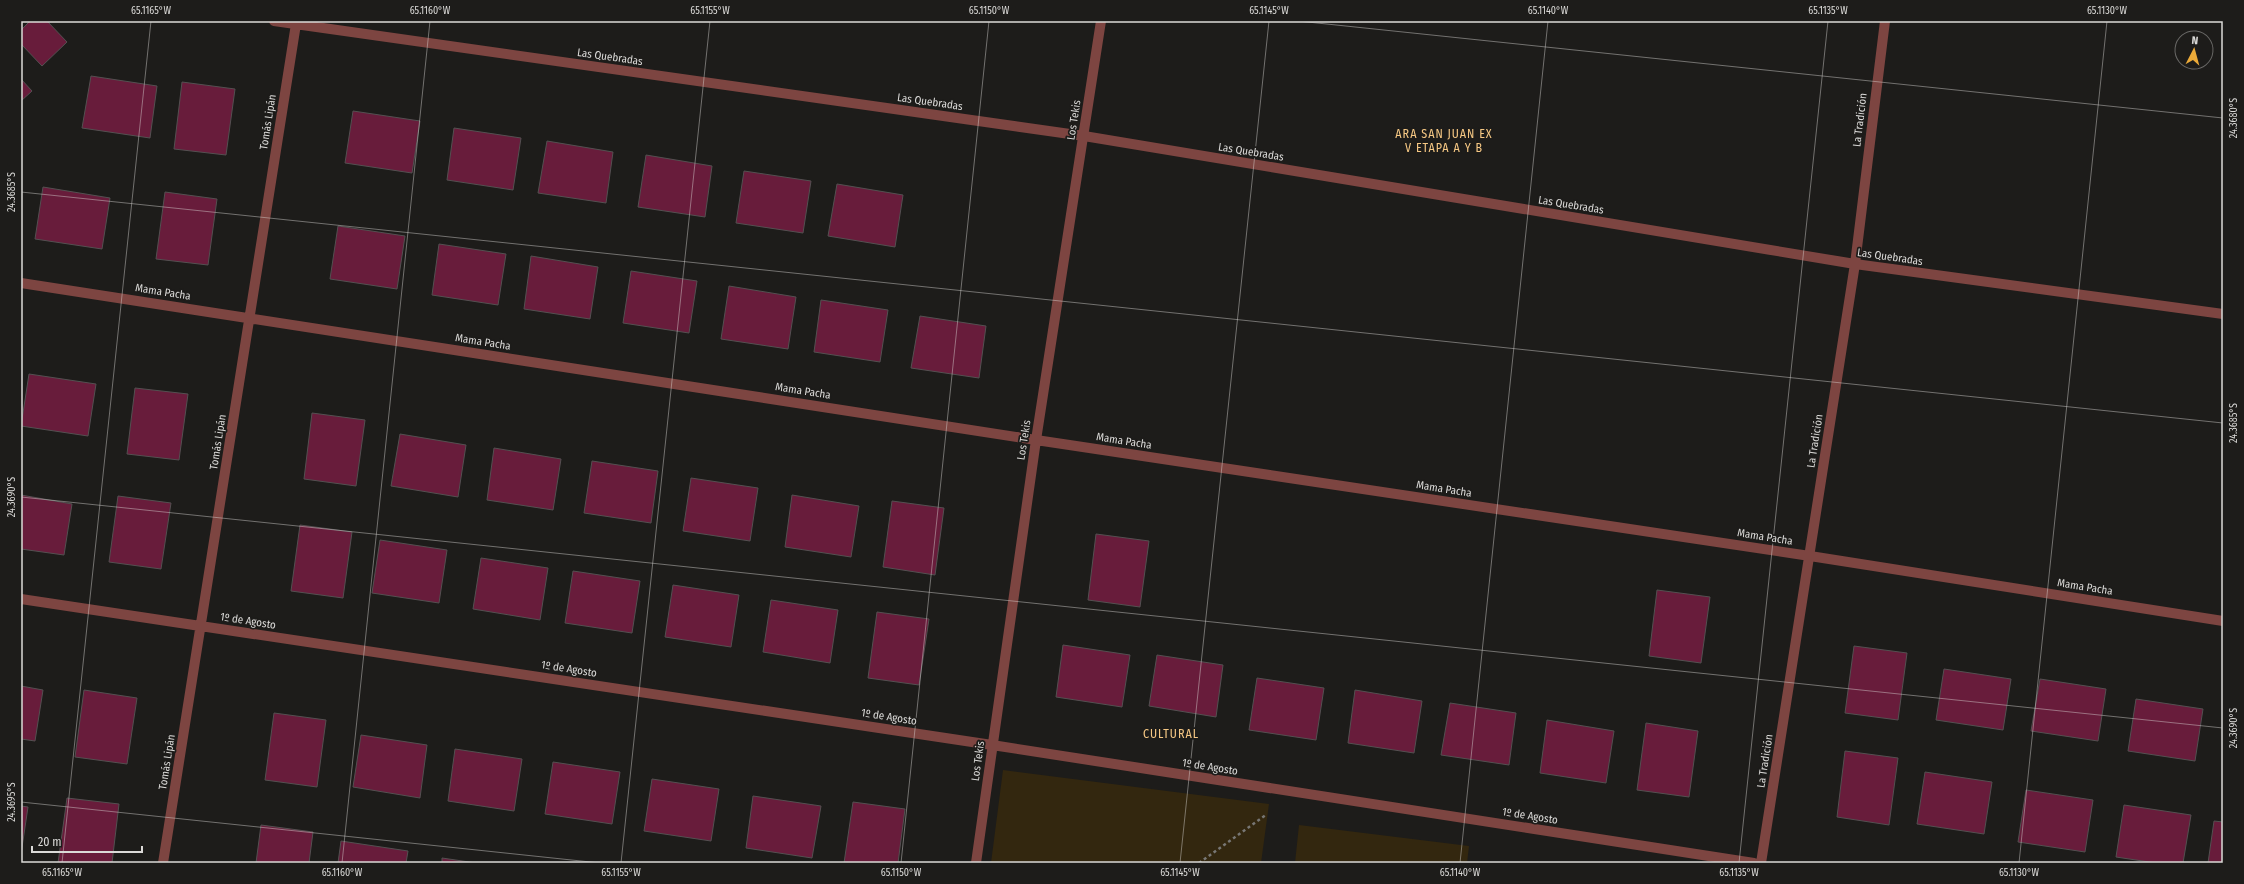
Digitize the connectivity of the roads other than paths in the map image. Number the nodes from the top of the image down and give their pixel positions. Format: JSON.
{"nodes":[{"id":1,"x":274,"y":21,"type":"edge"},
{"id":2,"x":1101,"y":21,"type":"edge"},
{"id":3,"x":1885,"y":21,"type":"edge"},
{"id":4,"x":296,"y":24,"type":"junction"},
{"id":5,"x":1084,"y":136,"type":"junction"},
{"id":6,"x":1855,"y":264,"type":"junction"},
{"id":7,"x":21,"y":283,"type":"edge"},
{"id":8,"x":2223,"y":314,"type":"edge"},
{"id":9,"x":250,"y":318,"type":"junction"},
{"id":10,"x":1036,"y":440,"type":"junction"},
{"id":11,"x":1810,"y":556,"type":"junction"},
{"id":12,"x":21,"y":599,"type":"edge"},
{"id":13,"x":2223,"y":621,"type":"edge"},
{"id":14,"x":201,"y":626,"type":"junction"},
{"id":15,"x":992,"y":745,"type":"junction"},
{"id":16,"x":163,"y":863,"type":"edge"},
{"id":17,"x":976,"y":863,"type":"edge"},
{"id":18,"x":1754,"y":863,"type":"edge"},
{"id":19,"x":1761,"y":863,"type":"edge"}],
"edges":[{"from":1,"to":4,"type":"street","name":"Las Quebradas"},
{"from":2,"to":5,"type":"street","name":"Los Tekis"},
{"from":3,"to":6,"type":"street","name":"La Tradición"},
{"from":4,"to":5,"type":"street","name":"Las Quebradas"},
{"from":4,"to":9,"type":"street","name":"Tomás Lipán"},
{"from":5,"to":6,"type":"street","name":"Las Quebradas"},
{"from":5,"to":10,"type":"street","name":"Los Tekis"},
{"from":6,"to":8,"type":"street","name":"Las Quebradas"},
{"from":6,"to":11,"type":"street","name":"La Tradición"},
{"from":7,"to":9,"type":"street","name":"Mama Pacha"},
{"from":9,"to":10,"type":"street","name":"Mama Pacha"},
{"from":9,"to":14,"type":"street","name":"Tomás Lipán"},
{"from":10,"to":11,"type":"street","name":"Mama Pacha"},
{"from":10,"to":15,"type":"street","name":"Los Tekis"},
{"from":11,"to":13,"type":"street","name":"Mama Pacha"},
{"from":11,"to":19,"type":"street","name":"La Tradición"},
{"from":12,"to":14,"type":"street","name":"1º de Agosto"},
{"from":14,"to":15,"type":"street","name":"1º de Agosto"},
{"from":14,"to":16,"type":"street","name":"Tomás Lipán"},
{"from":15,"to":17,"type":"street","name":"Los Tekis"},
{"from":15,"to":18,"type":"street","name":"1º de Agosto"}]}
